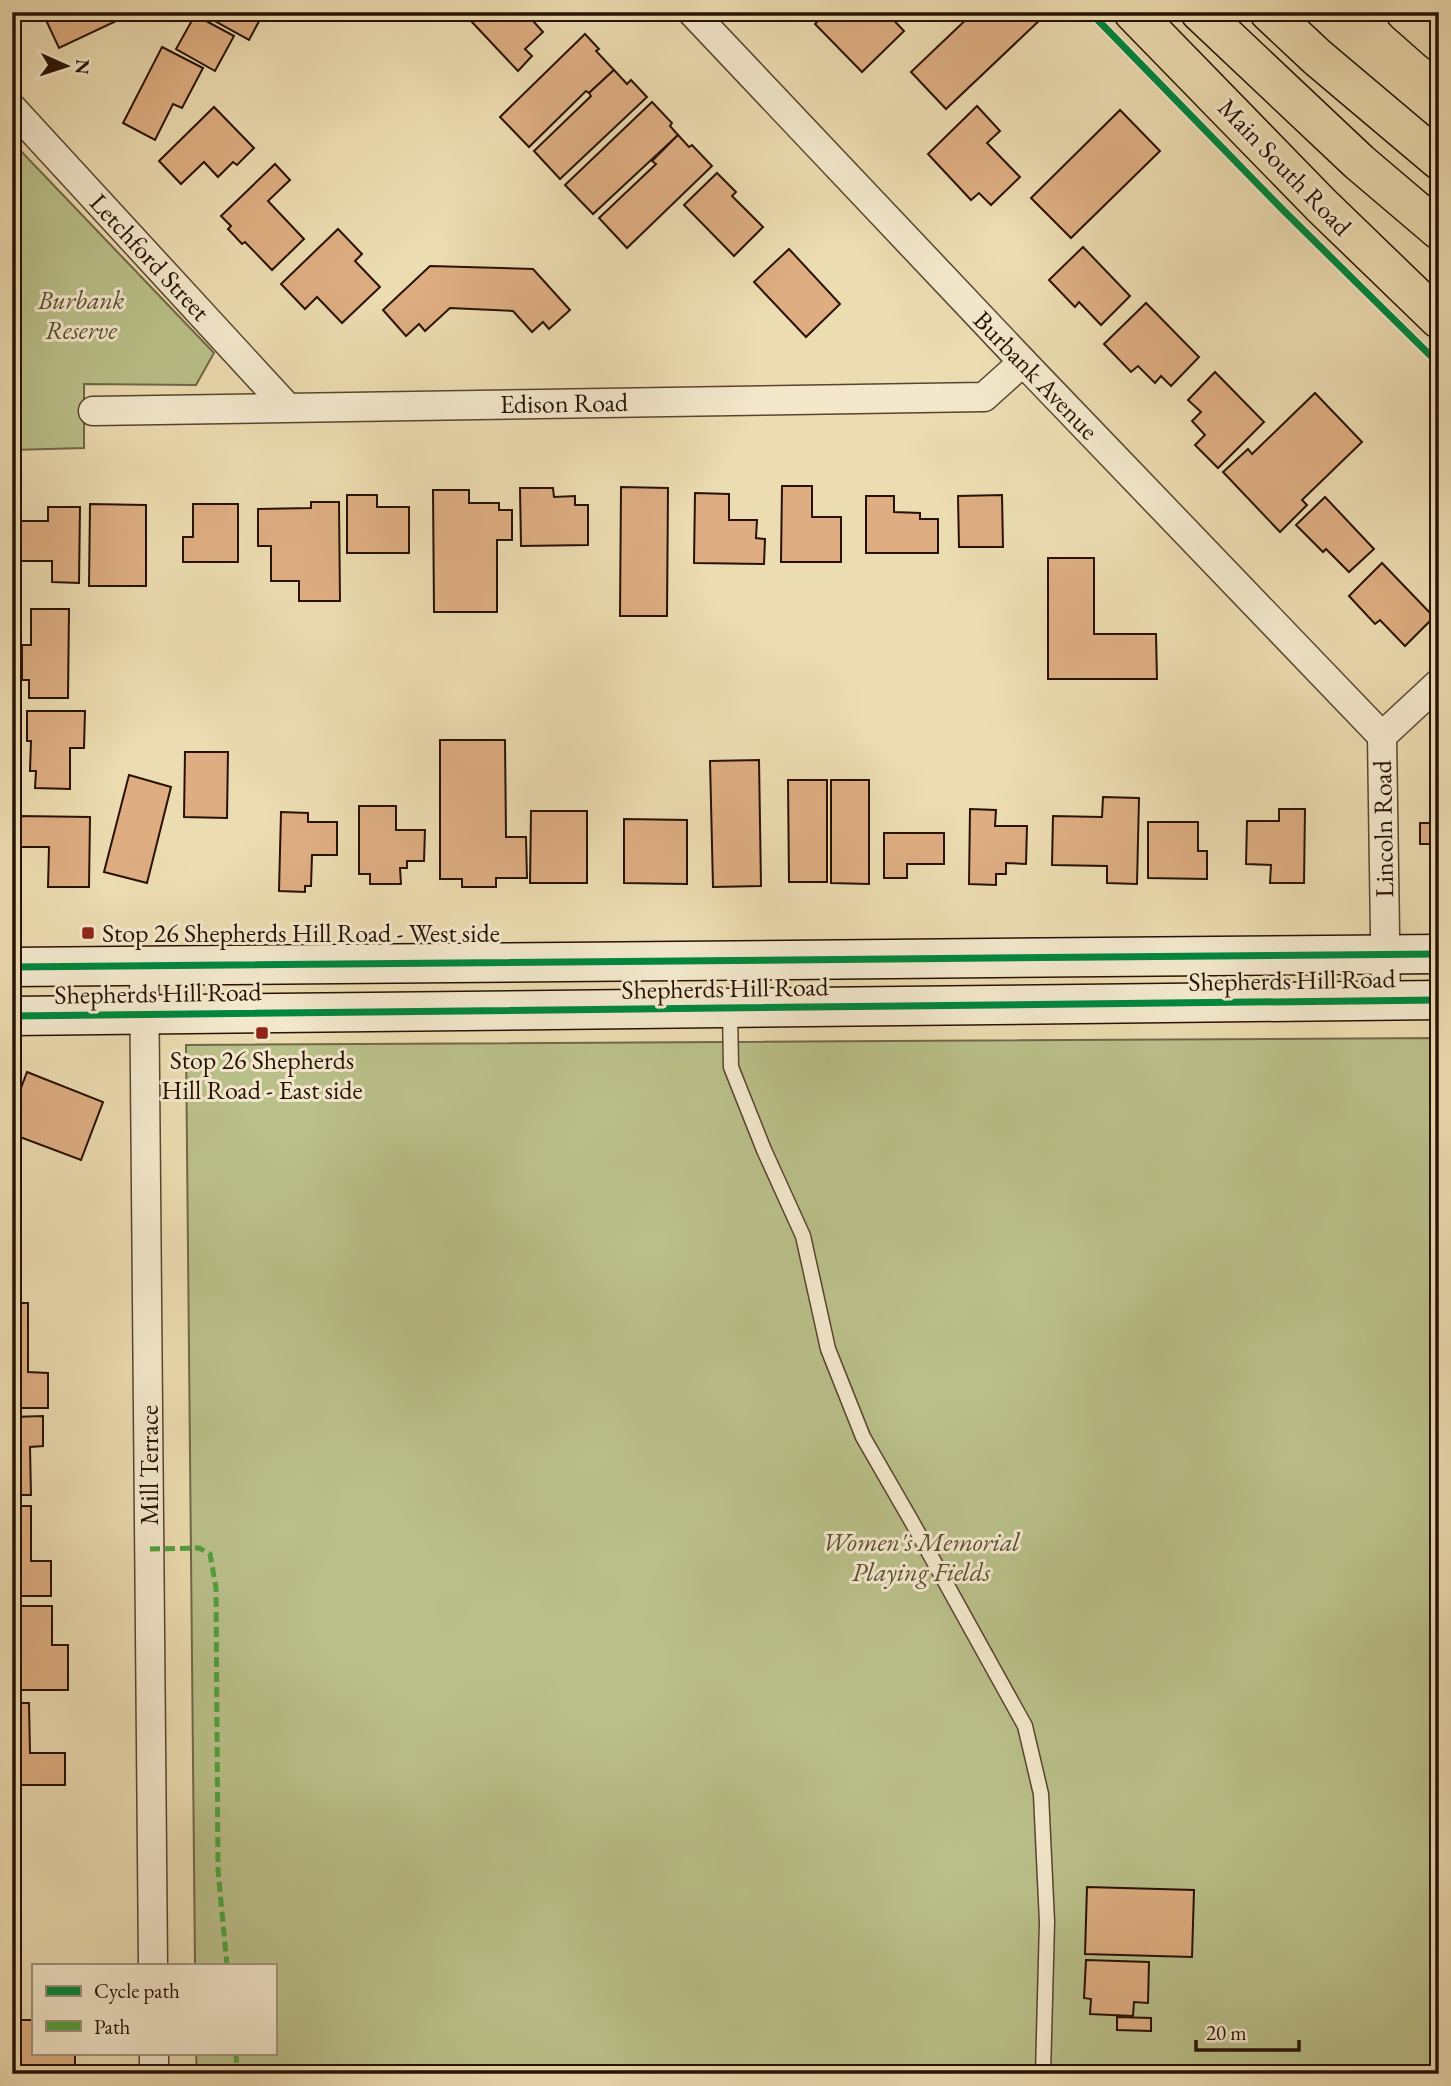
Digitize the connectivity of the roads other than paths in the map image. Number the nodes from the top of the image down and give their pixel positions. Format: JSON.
{"nodes":[{"id":1,"x":692,"y":12,"type":"edge"},
{"id":2,"x":1133,"y":12,"type":"edge"},
{"id":3,"x":1200,"y":12,"type":"edge"},
{"id":4,"x":1269,"y":12,"type":"edge"},
{"id":5,"x":1405,"y":12,"type":"edge"},
{"id":6,"x":1439,"y":42,"type":"edge"},
{"id":7,"x":12,"y":108,"type":"edge"},
{"id":8,"x":1439,"y":160,"type":"edge"},
{"id":9,"x":1439,"y":230,"type":"edge"},
{"id":10,"x":1439,"y":319,"type":"edge"},
{"id":11,"x":1023,"y":362,"type":"junction"},
{"id":12,"x":288,"y":407,"type":"junction"},
{"id":13,"x":93,"y":411,"type":"dead end"},
{"id":14,"x":1439,"y":683,"type":"edge"},
{"id":15,"x":1382,"y":736,"type":"junction"},
{"id":16,"x":1439,"y":954,"type":"edge"},
{"id":17,"x":1385,"y":955,"type":"junction"},
{"id":18,"x":144,"y":966,"type":"junction"},
{"id":19,"x":12,"y":967,"type":"edge"},
{"id":20,"x":1385,"y":1000,"type":"junction"},
{"id":21,"x":1439,"y":1000,"type":"edge"},
{"id":22,"x":730,"y":1009,"type":"junction"},
{"id":23,"x":145,"y":1014,"type":"junction"},
{"id":24,"x":12,"y":1016,"type":"edge"},
{"id":25,"x":153,"y":1964,"type":"edge"},
{"id":26,"x":154,"y":2054,"type":"edge"},
{"id":27,"x":154,"y":2074,"type":"edge"},
{"id":28,"x":1043,"y":2074,"type":"edge"}],
"edges":[{"from":1,"to":11,"type":"street","name":"Burbank Avenue"},
{"from":2,"to":10,"type":"highway","name":"Main South Road"},
{"from":3,"to":9,"type":"highway"},
{"from":4,"to":8,"type":"highway"},
{"from":5,"to":6,"type":"highway"},
{"from":7,"to":12,"type":"street","name":"Letchford Street"},
{"from":11,"to":12,"type":"street","name":"Edison Road"},
{"from":11,"to":15,"type":"street","name":"Burbank Avenue"},
{"from":12,"to":13,"type":"street","name":"Edison Road"},
{"from":14,"to":15,"type":"street","name":"Lincoln Road"},
{"from":15,"to":17,"type":"street","name":"Lincoln Road"},
{"from":16,"to":17,"type":"main road","name":"Shepherds Hill Road"},
{"from":17,"to":18,"type":"main road","name":"Shepherds Hill Road"},
{"from":17,"to":20,"type":"street","name":"Lincoln Road"},
{"from":18,"to":19,"type":"main road","name":"Shepherds Hill Road"},
{"from":18,"to":23,"type":"street","name":"Mill Terrace"},
{"from":20,"to":21,"type":"main road","name":"Shepherds Hill Road"},
{"from":20,"to":22,"type":"main road","name":"Shepherds Hill Road"},
{"from":22,"to":23,"type":"main road","name":"Shepherds Hill Road"},
{"from":22,"to":28,"type":"lane"},
{"from":23,"to":24,"type":"main road","name":"Shepherds Hill Road"},
{"from":23,"to":25,"type":"street","name":"Mill Terrace"},
{"from":26,"to":27,"type":"street"}]}
